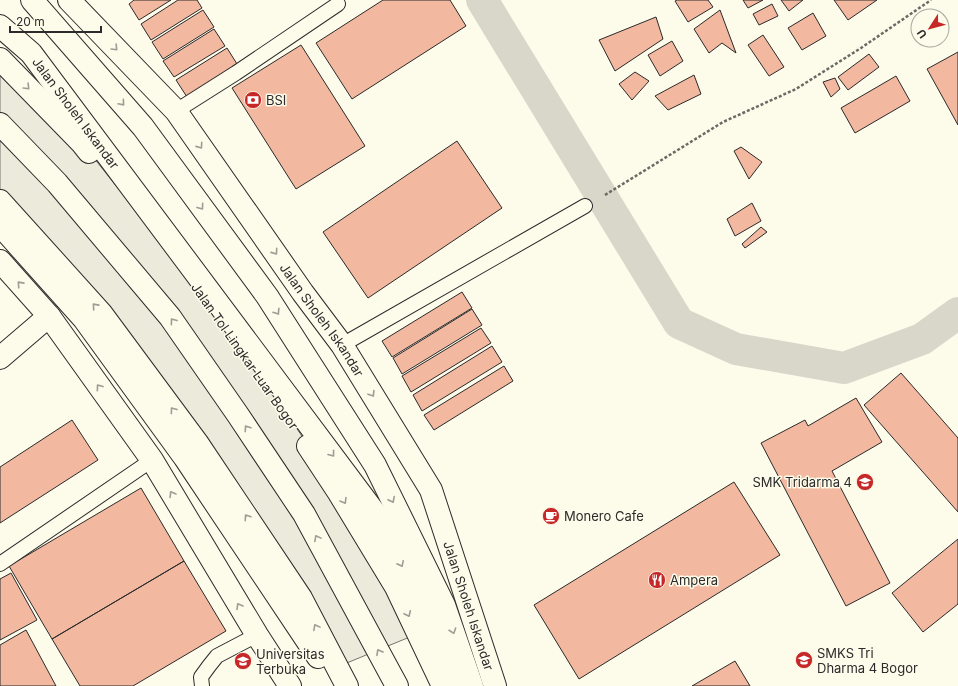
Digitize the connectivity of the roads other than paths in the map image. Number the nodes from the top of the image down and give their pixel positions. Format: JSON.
{"nodes":[{"id":1,"x":32,"y":0,"type":"edge"},
{"id":2,"x":68,"y":0,"type":"edge"},
{"id":3,"x":338,"y":4,"type":"dead end"},
{"id":4,"x":0,"y":26,"type":"edge"},
{"id":5,"x":0,"y":59,"type":"edge"},
{"id":6,"x":176,"y":111,"type":"junction"},
{"id":7,"x":0,"y":124,"type":"edge"},
{"id":8,"x":0,"y":201,"type":"edge"},
{"id":9,"x":585,"y":206,"type":"dead end"},
{"id":10,"x":0,"y":224,"type":"edge"},
{"id":11,"x":0,"y":262,"type":"edge"},
{"id":12,"x":49,"y":316,"type":"junction"},
{"id":13,"x":342,"y":345,"type":"junction"},
{"id":14,"x":0,"y":358,"type":"edge"},
{"id":15,"x":152,"y":460,"type":"junction"},
{"id":16,"x":0,"y":564,"type":"edge"},
{"id":17,"x":257,"y":635,"type":"junction"},
{"id":18,"x":202,"y":686,"type":"edge"},
{"id":19,"x":290,"y":686,"type":"edge"},
{"id":20,"x":338,"y":686,"type":"edge"},
{"id":21,"x":347,"y":686,"type":"edge"},
{"id":22,"x":397,"y":686,"type":"edge"},
{"id":23,"x":443,"y":686,"type":"edge"},
{"id":24,"x":462,"y":686,"type":"edge"},
{"id":25,"x":472,"y":686,"type":"edge"},
{"id":26,"x":495,"y":686,"type":"edge"}],
"edges":[{"from":1,"to":25,"type":"main road","one_way":true},
{"from":2,"to":6,"type":"main road","name":"Jalan Sholeh Iskandar","one_way":true},
{"from":3,"to":6,"type":"lane"},
{"from":4,"to":24,"type":"main road","name":"Jalan Sholeh Iskandar","one_way":true},
{"from":5,"to":23,"type":"main road","name":"Jalan Tol Lingkar Luar Bogor","one_way":true},
{"from":6,"to":13,"type":"main road","name":"Jalan Sholeh Iskandar","one_way":true},
{"from":22,"to":7,"type":"main road","one_way":true},
{"from":21,"to":8,"type":"main road","one_way":true},
{"from":9,"to":13,"type":"lane"},
{"from":10,"to":20,"type":"main road"},
{"from":12,"to":11,"type":"main road","one_way":true},
{"from":12,"to":14,"type":"main road"},
{"from":15,"to":12,"type":"main road","one_way":true},
{"from":13,"to":26,"type":"main road","name":"Jalan Sholeh Iskandar","one_way":true},
{"from":15,"to":16,"type":"lane"},
{"from":17,"to":15,"type":"main road","one_way":true},
{"from":17,"to":18,"type":"lane"},
{"from":17,"to":19,"type":"main road"}]}
